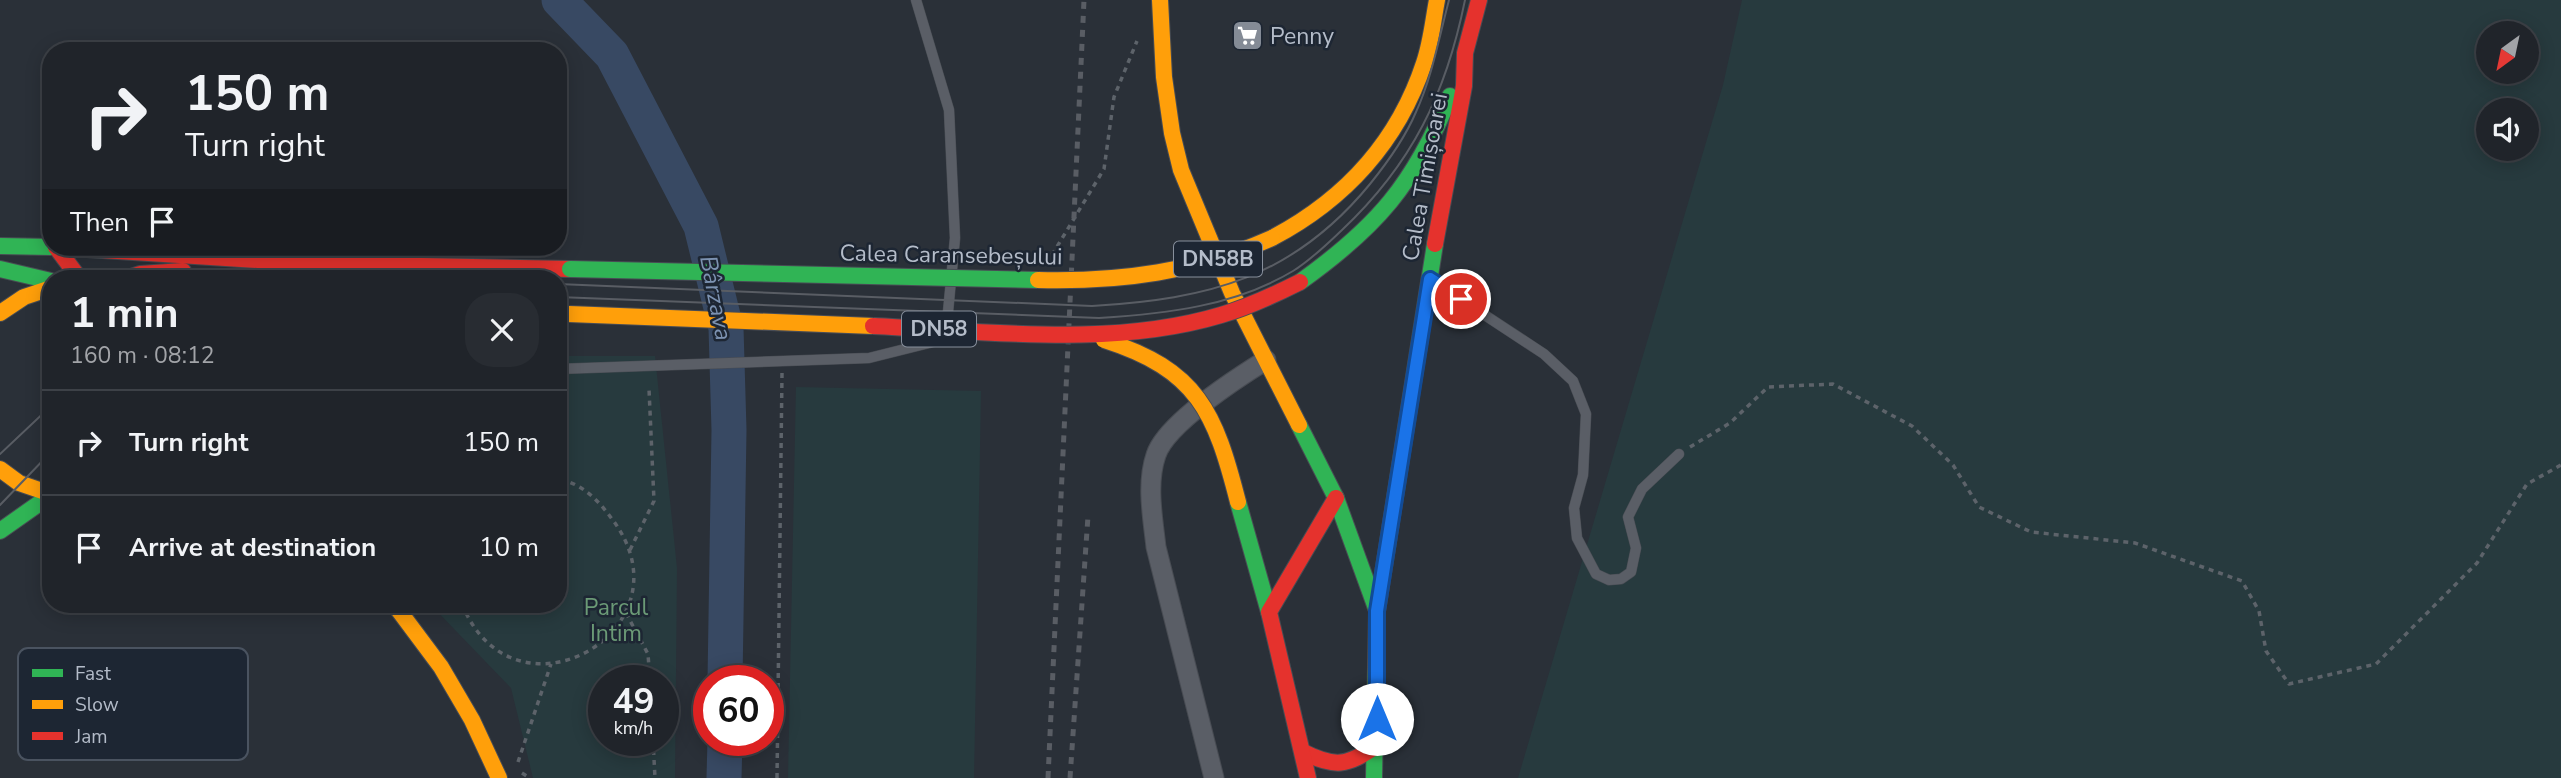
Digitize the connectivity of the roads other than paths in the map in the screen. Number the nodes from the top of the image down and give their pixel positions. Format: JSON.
{"nodes":[{"id":1,"x":916,"y":0,"type":"edge"},
{"id":2,"x":1160,"y":0,"type":"edge"},
{"id":3,"x":1437,"y":0,"type":"edge"},
{"id":4,"x":1479,"y":0,"type":"edge"},
{"id":5,"x":1465,"y":53,"type":"junction"},
{"id":6,"x":0,"y":246,"type":"edge"},
{"id":7,"x":42,"y":247,"type":"edge"},
{"id":8,"x":61,"y":256,"type":"edge"},
{"id":9,"x":195,"y":256,"type":"edge"},
{"id":10,"x":320,"y":264,"type":"junction"},
{"id":11,"x":0,"y":269,"type":"edge"},
{"id":12,"x":73,"y":270,"type":"edge"},
{"id":13,"x":186,"y":270,"type":"edge"},
{"id":14,"x":42,"y":279,"type":"edge"},
{"id":15,"x":1430,"y":279,"type":"junction"},
{"id":16,"x":42,"y":291,"type":"edge"},
{"id":17,"x":0,"y":313,"type":"edge"},
{"id":18,"x":567,"y":318,"type":"edge"},
{"id":19,"x":1083,"y":335,"type":"junction"},
{"id":20,"x":1266,"y":360,"type":"junction"},
{"id":21,"x":567,"y":369,"type":"edge"},
{"id":22,"x":1679,"y":453,"type":"road end"},
{"id":23,"x":0,"y":469,"type":"edge"},
{"id":24,"x":42,"y":491,"type":"edge"},
{"id":25,"x":1336,"y":498,"type":"junction"},
{"id":26,"x":42,"y":501,"type":"edge"},
{"id":27,"x":0,"y":531,"type":"edge"},
{"id":28,"x":1332,"y":541,"type":"junction"},
{"id":29,"x":1377,"y":611,"type":"junction"},
{"id":30,"x":1269,"y":612,"type":"junction"},
{"id":31,"x":401,"y":613,"type":"edge"},
{"id":32,"x":1376,"y":746,"type":"junction"},
{"id":33,"x":1303,"y":752,"type":"junction"},
{"id":34,"x":499,"y":778,"type":"edge"},
{"id":35,"x":1214,"y":778,"type":"edge"},
{"id":36,"x":1308,"y":778,"type":"edge"},
{"id":37,"x":1374,"y":778,"type":"edge"}],
"edges":[{"from":1,"to":21,"type":"lane"},
{"from":2,"to":20,"type":"main road","name":"Calea Timișoarei","number":"DN58B"},
{"from":3,"to":10,"type":"main road","name":"Calea Caransebeșului","number":"DN58","bridge":true},
{"from":4,"to":5,"type":"main road","name":"Calea Timișoarei","number":"DN58"},
{"from":5,"to":15,"type":"main road","name":"Calea Timișoarei","number":"DN58B"},
{"from":5,"to":19,"type":"main road","number":"DN58","bridge":true},
{"from":6,"to":7,"type":"main road","name":"Calea Caransebeșului","number":"DN58"},
{"from":8,"to":12,"type":"main road"},
{"from":9,"to":10,"type":"main road","name":"Calea Caransebeșului","number":"DN58"},
{"from":10,"to":13,"type":"main road","name":"Calea Caransebeșului"},
{"from":11,"to":14,"type":"main road"},
{"from":15,"to":22,"type":"lane"},
{"from":15,"to":29,"type":"main road","name":"Calea Timișoarei","number":"DN58B"},
{"from":16,"to":17,"type":"main road"},
{"from":18,"to":19,"type":"main road","number":"DN58","bridge":true},
{"from":19,"to":30,"type":"main road","bridge":true},
{"from":20,"to":25,"type":"main road","name":"Calea Timișoarei","number":"DN58B"},
{"from":20,"to":35,"type":"street"},
{"from":23,"to":24,"type":"main road"},
{"from":25,"to":28,"type":"main road"},
{"from":25,"to":28,"type":"main road","name":"Calea Timișoarei","number":"DN58B"},
{"from":26,"to":27,"type":"main road"},
{"from":28,"to":29,"type":"main road","name":"Calea Timișoarei","number":"DN58B"},
{"from":28,"to":30,"type":"main road"},
{"from":29,"to":32,"type":"main road","name":"Calea Timișoarei","number":"DN58B"},
{"from":30,"to":33,"type":"main road"},
{"from":31,"to":34,"type":"main road"},
{"from":32,"to":33,"type":"main road"},
{"from":32,"to":37,"type":"main road","name":"Calea Timișoarei","number":"DN58B"},
{"from":33,"to":36,"type":"main road"}]}
